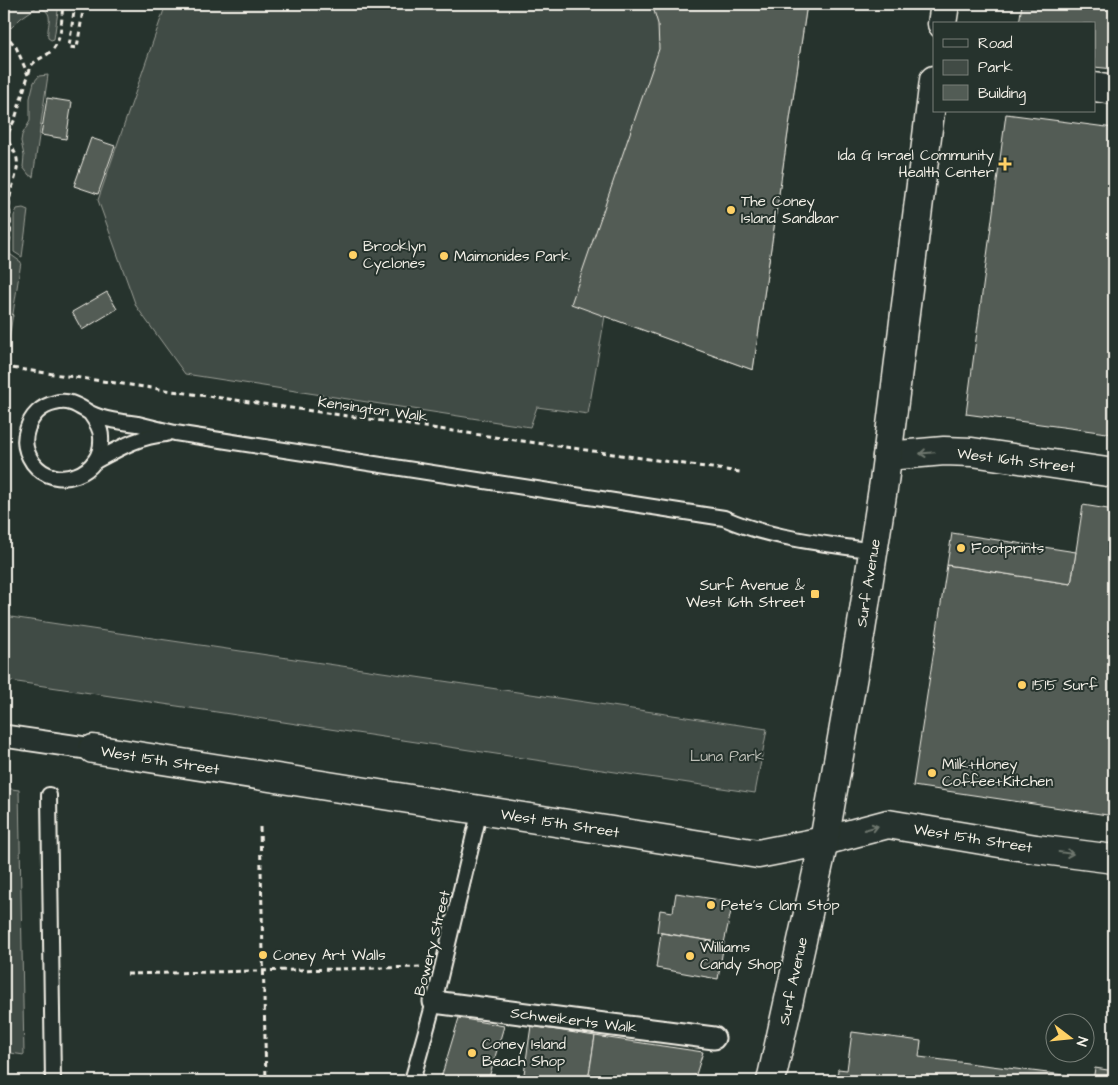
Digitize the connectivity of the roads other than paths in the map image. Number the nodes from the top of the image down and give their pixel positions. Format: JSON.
{"nodes":[{"id":1,"x":945,"y":4,"type":"edge"},
{"id":2,"x":942,"y":22,"type":"edge"},
{"id":3,"x":1096,"y":87,"type":"edge"},
{"id":4,"x":933,"y":88,"type":"edge"},
{"id":5,"x":1114,"y":90,"type":"edge"},
{"id":6,"x":90,"y":413,"type":"junction"},
{"id":7,"x":175,"y":434,"type":"junction"},
{"id":8,"x":887,"y":456,"type":"junction"},
{"id":9,"x":94,"y":462,"type":"junction"},
{"id":10,"x":1114,"y":473,"type":"edge"},
{"id":11,"x":873,"y":551,"type":"junction"},
{"id":12,"x":4,"y":736,"type":"edge"},
{"id":13,"x":93,"y":749,"type":"joint"},
{"id":14,"x":49,"y":795,"type":"dead end"},
{"id":15,"x":480,"y":810,"type":"junction"},
{"id":16,"x":824,"y":841,"type":"junction"},
{"id":17,"x":1114,"y":859,"type":"edge"},
{"id":18,"x":434,"y":1002,"type":"junction"},
{"id":19,"x":714,"y":1038,"type":"dead end"},
{"id":20,"x":53,"y":1081,"type":"edge"},
{"id":21,"x":412,"y":1081,"type":"edge"},
{"id":22,"x":771,"y":1081,"type":"edge"}],
"edges":[{"from":1,"to":2,"type":"street"},
{"from":3,"to":5,"type":"street"},
{"from":4,"to":8,"type":"street","name":"Surf Avenue"},
{"from":6,"to":7,"type":"lane"},
{"from":6,"to":9,"type":"lane"},
{"from":6,"to":9,"type":"lane"},
{"from":7,"to":9,"type":"lane"},
{"from":7,"to":11,"type":"lane"},
{"from":10,"to":8,"type":"street","name":"West 16th Street","one_way":true},
{"from":8,"to":11,"type":"street","name":"Surf Avenue"},
{"from":11,"to":16,"type":"street","name":"Surf Avenue"},
{"from":12,"to":13,"type":"street","name":"West 15th Street"},
{"from":13,"to":15,"type":"street","name":"West 15th Street"},
{"from":14,"to":20,"type":"lane"},
{"from":15,"to":16,"type":"street","name":"West 15th Street"},
{"from":15,"to":18,"type":"lane","name":"Bowery Street"},
{"from":16,"to":17,"type":"street","name":"West 15th Street","one_way":true},
{"from":16,"to":22,"type":"street","name":"Surf Avenue"},
{"from":18,"to":19,"type":"street","name":"Schweikerts Walk"},
{"from":18,"to":21,"type":"lane","name":"Bowery Street"}]}
